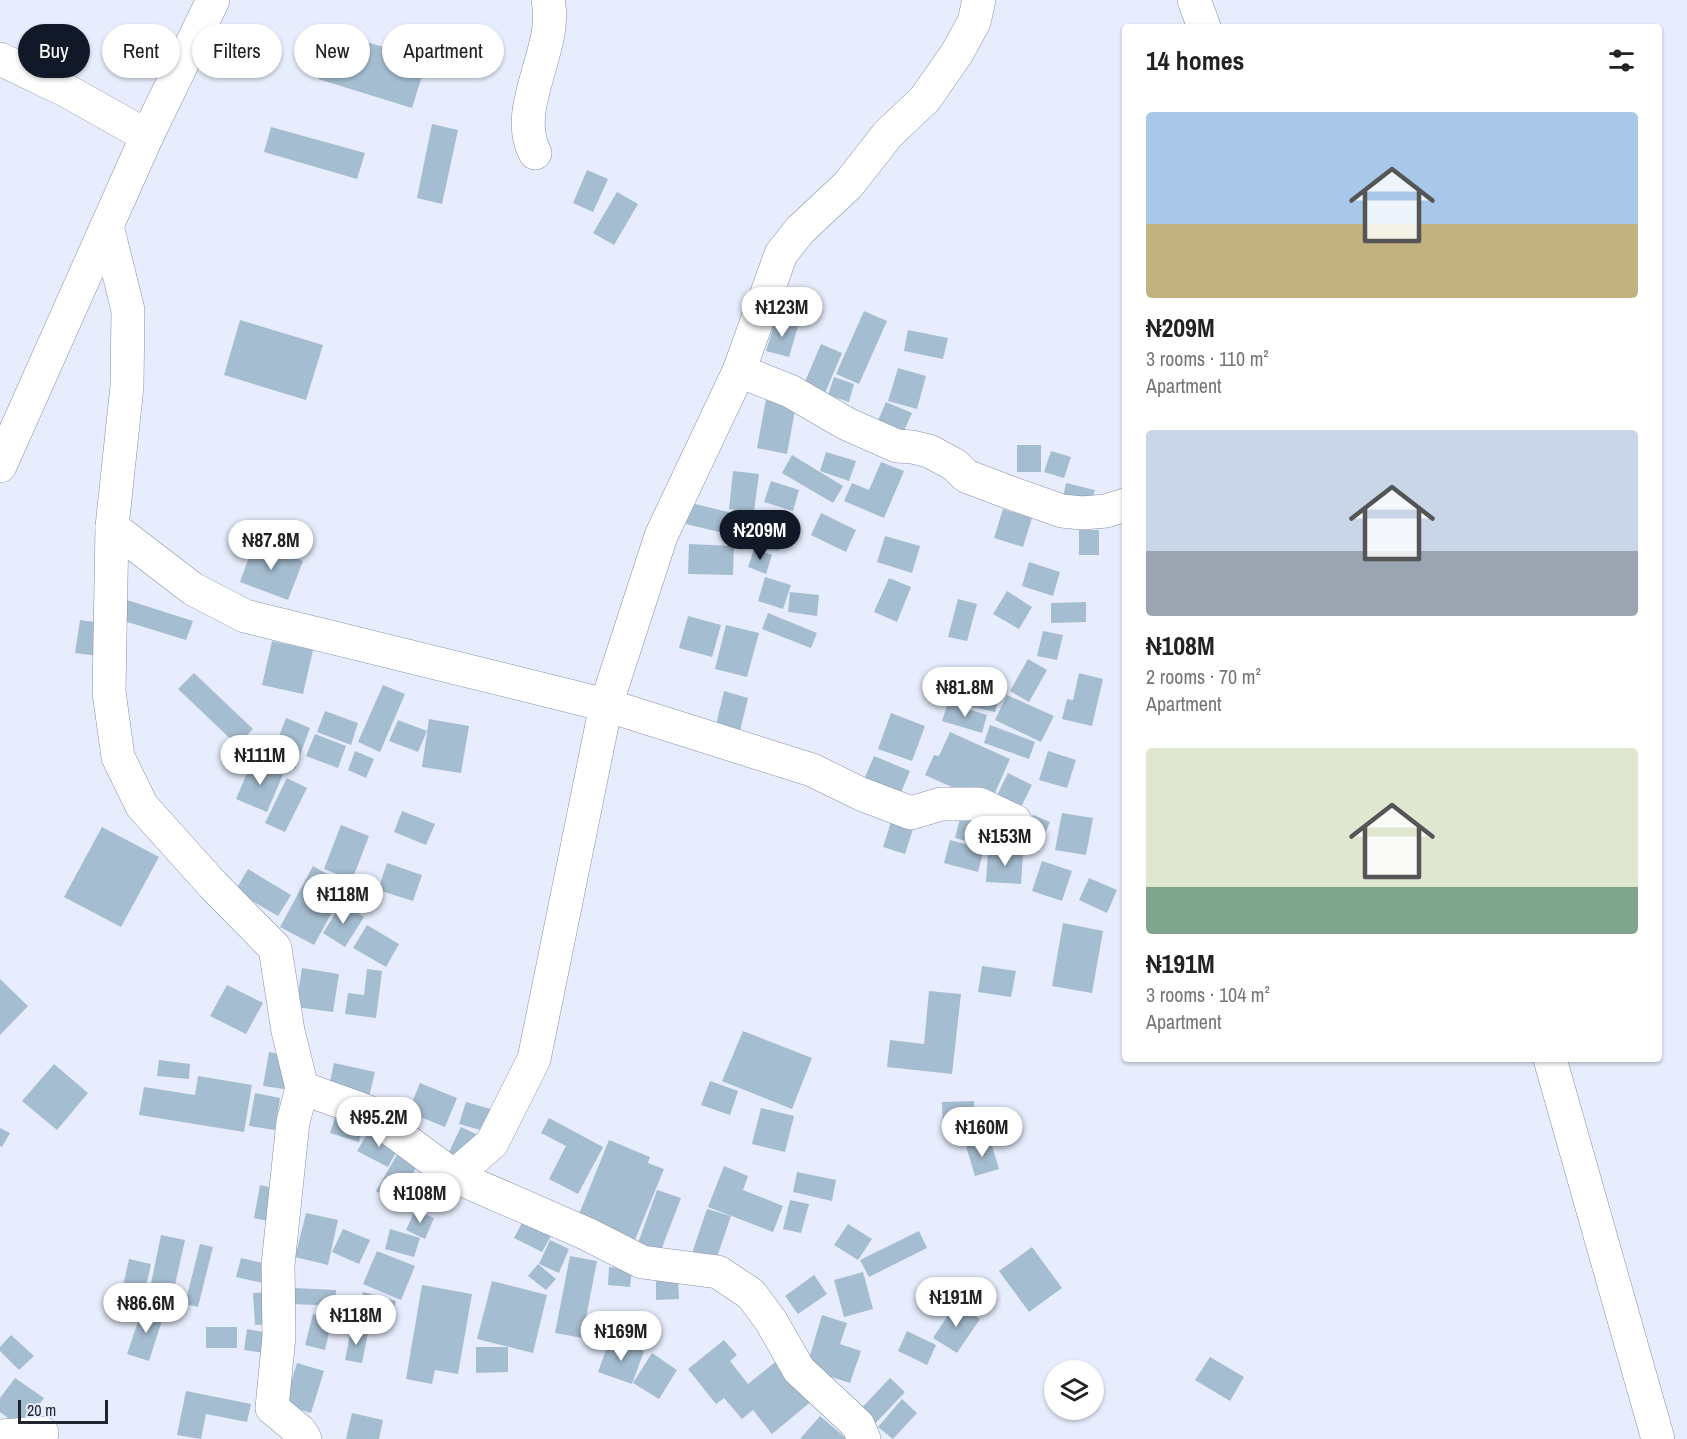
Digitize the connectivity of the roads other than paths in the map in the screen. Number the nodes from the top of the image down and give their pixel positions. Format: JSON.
{"nodes":[{"id":1,"x":213,"y":0,"type":"edge"},
{"id":2,"x":548,"y":0,"type":"edge"},
{"id":3,"x":979,"y":0,"type":"edge"},
{"id":4,"x":1194,"y":0,"type":"edge"},
{"id":5,"x":1203,"y":24,"type":"edge"},
{"id":6,"x":0,"y":59,"type":"edge"},
{"id":7,"x":147,"y":136,"type":"junction"},
{"id":8,"x":535,"y":153,"type":"dead end"},
{"id":9,"x":107,"y":226,"type":"junction"},
{"id":10,"x":739,"y":371,"type":"junction"},
{"id":11,"x":0,"y":466,"type":"edge"},
{"id":12,"x":1122,"y":506,"type":"edge"},
{"id":13,"x":112,"y":527,"type":"junction"},
{"id":14,"x":606,"y":705,"type":"junction"},
{"id":15,"x":1015,"y":821,"type":"dead end"},
{"id":16,"x":1551,"y":1062,"type":"edge"},
{"id":17,"x":302,"y":1088,"type":"junction"},
{"id":18,"x":454,"y":1176,"type":"junction"},
{"id":19,"x":42,"y":1433,"type":"dead end"},
{"id":20,"x":0,"y":1436,"type":"edge"},
{"id":21,"x":305,"y":1439,"type":"edge"},
{"id":22,"x":864,"y":1439,"type":"edge"},
{"id":23,"x":1658,"y":1439,"type":"edge"}],
"edges":[{"from":1,"to":7,"type":"street"},
{"from":2,"to":8,"type":"street"},
{"from":3,"to":10,"type":"street"},
{"from":4,"to":5,"type":"street"},
{"from":6,"to":7,"type":"street"},
{"from":7,"to":9,"type":"street"},
{"from":9,"to":11,"type":"street"},
{"from":9,"to":13,"type":"street"},
{"from":10,"to":12,"type":"street"},
{"from":10,"to":14,"type":"street"},
{"from":13,"to":14,"type":"street"},
{"from":13,"to":17,"type":"street"},
{"from":14,"to":15,"type":"street"},
{"from":14,"to":18,"type":"street"},
{"from":16,"to":23,"type":"street"},
{"from":17,"to":18,"type":"street"},
{"from":17,"to":21,"type":"street"},
{"from":18,"to":22,"type":"street"},
{"from":19,"to":20,"type":"street"}]}
